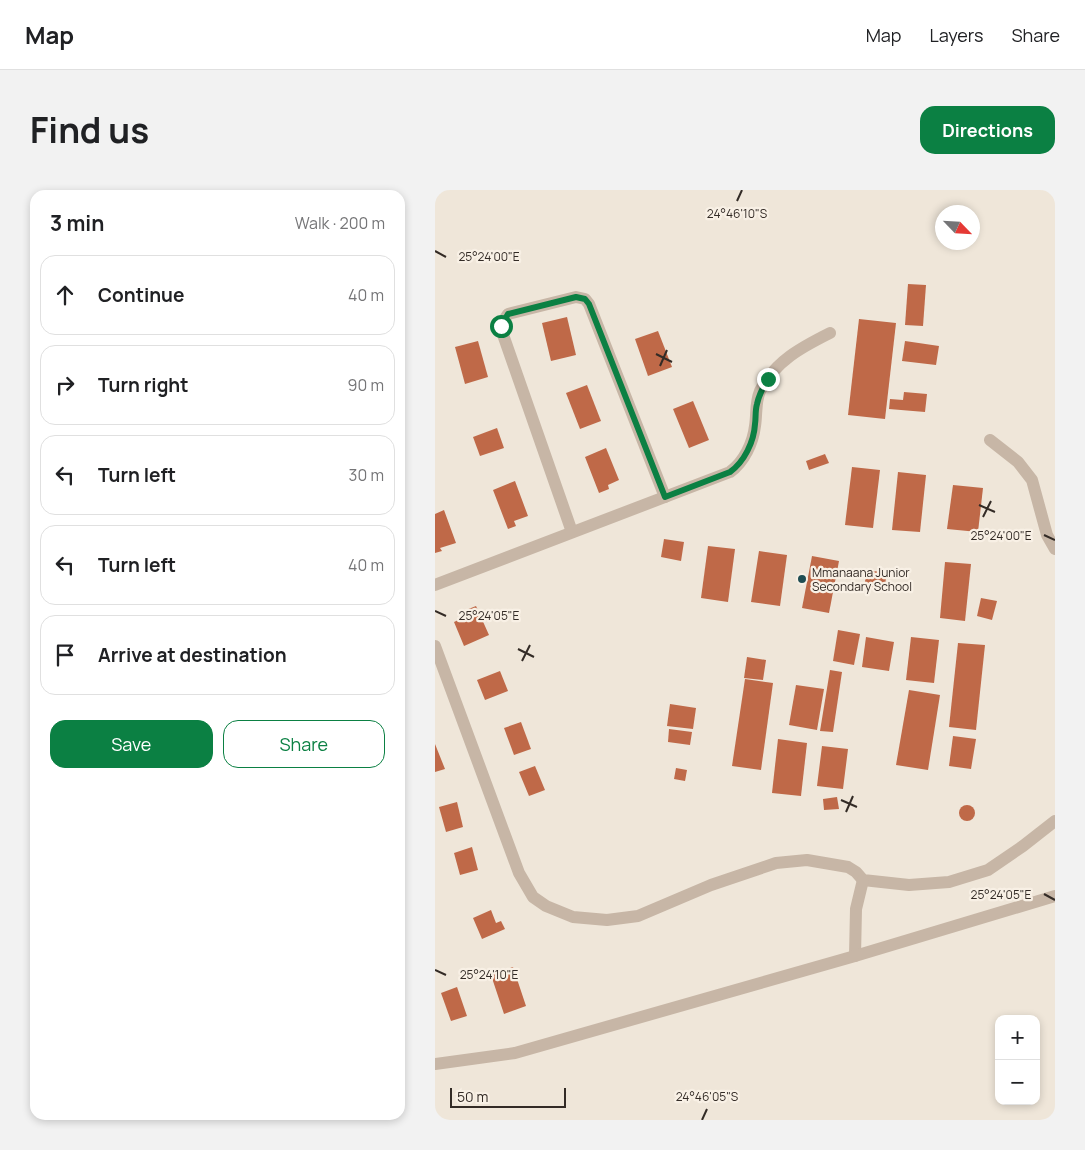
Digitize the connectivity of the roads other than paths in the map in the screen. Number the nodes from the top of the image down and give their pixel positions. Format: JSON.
{"nodes":[{"id":1,"x":831,"y":333,"type":"dead end"},
{"id":2,"x":990,"y":440,"type":"dead end"},
{"id":3,"x":665,"y":497,"type":"junction"},
{"id":4,"x":572,"y":532,"type":"junction"},
{"id":5,"x":1055,"y":549,"type":"edge"},
{"id":6,"x":435,"y":585,"type":"edge"},
{"id":7,"x":435,"y":646,"type":"edge"},
{"id":8,"x":1055,"y":821,"type":"edge"},
{"id":9,"x":863,"y":880,"type":"junction"},
{"id":10,"x":1055,"y":896,"type":"edge"},
{"id":11,"x":855,"y":956,"type":"junction"},
{"id":12,"x":435,"y":1064,"type":"edge"}],
"edges":[{"from":1,"to":3,"type":"street"},
{"from":2,"to":5,"type":"street"},
{"from":3,"to":4,"type":"street"},
{"from":3,"to":4,"type":"street"},
{"from":4,"to":6,"type":"street"},
{"from":7,"to":9,"type":"street"},
{"from":8,"to":9,"type":"street"},
{"from":9,"to":11,"type":"street"},
{"from":10,"to":11,"type":"street"},
{"from":11,"to":12,"type":"street"}]}
